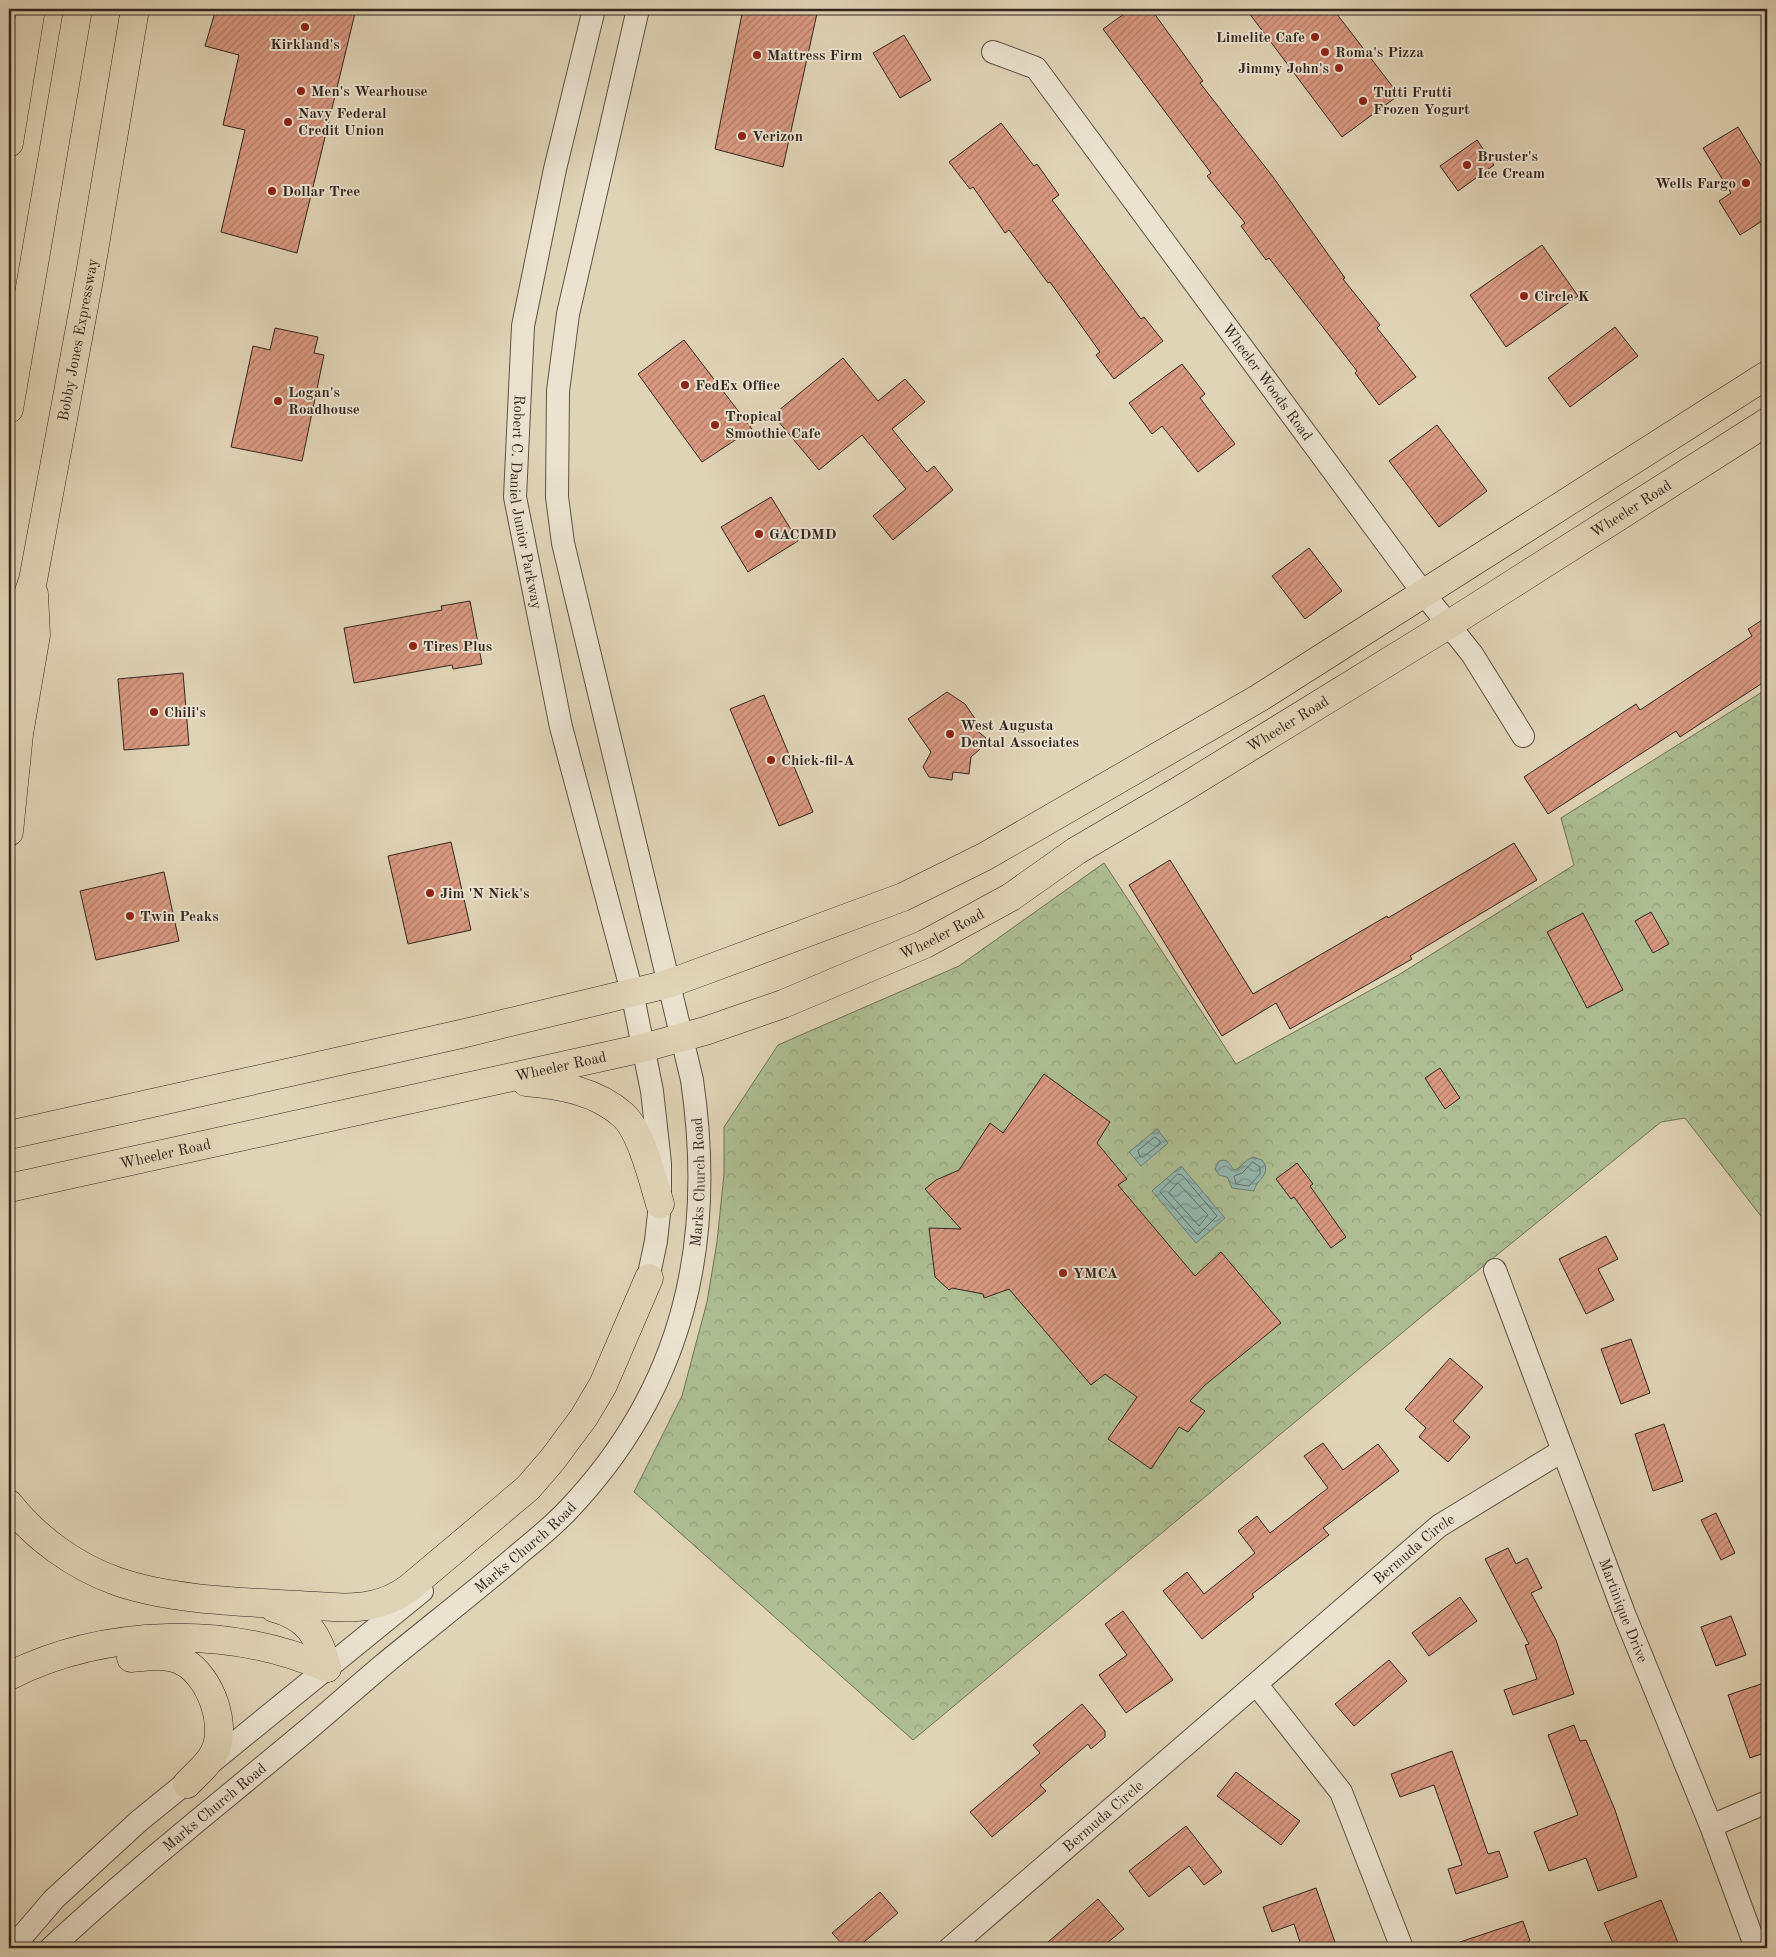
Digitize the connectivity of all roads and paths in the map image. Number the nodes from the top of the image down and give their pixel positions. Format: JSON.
{"nodes":[{"id":1,"x":31,"y":9,"type":"edge"},
{"id":2,"x":78,"y":9,"type":"edge"},
{"id":3,"x":135,"y":9,"type":"edge"},
{"id":4,"x":594,"y":9,"type":"edge"},
{"id":5,"x":638,"y":9,"type":"edge"},
{"id":6,"x":994,"y":52,"type":"dead end"},
{"id":7,"x":9,"y":143,"type":"edge"},
{"id":8,"x":1767,"y":375,"type":"edge"},
{"id":9,"x":9,"y":409,"type":"edge"},
{"id":10,"x":1767,"y":422,"type":"edge"},
{"id":11,"x":33,"y":580,"type":"junction"},
{"id":12,"x":1424,"y":594,"type":"junction"},
{"id":13,"x":1448,"y":625,"type":"junction"},
{"id":14,"x":9,"y":667,"type":"edge"},
{"id":15,"x":1523,"y":736,"type":"dead end"},
{"id":16,"x":9,"y":832,"type":"edge"},
{"id":17,"x":668,"y":984,"type":"junction"},
{"id":18,"x":632,"y":992,"type":"junction"},
{"id":19,"x":682,"y":1036,"type":"junction"},
{"id":20,"x":643,"y":1048,"type":"junction"},
{"id":21,"x":497,"y":1080,"type":"junction"},
{"id":22,"x":9,"y":1135,"type":"edge"},
{"id":23,"x":9,"y":1188,"type":"edge"},
{"id":24,"x":660,"y":1204,"type":"junction"},
{"id":25,"x":1495,"y":1270,"type":"dead end"},
{"id":26,"x":649,"y":1278,"type":"junction"},
{"id":27,"x":1562,"y":1451,"type":"junction"},
{"id":28,"x":9,"y":1504,"type":"edge"},
{"id":29,"x":256,"y":1602,"type":"junction"},
{"id":30,"x":327,"y":1668,"type":"junction"},
{"id":31,"x":9,"y":1676,"type":"edge"},
{"id":32,"x":1256,"y":1685,"type":"junction"},
{"id":33,"x":351,"y":1692,"type":"junction"},
{"id":34,"x":9,"y":1695,"type":"edge"},
{"id":35,"x":187,"y":1784,"type":"junction"},
{"id":36,"x":1767,"y":1802,"type":"edge"},
{"id":37,"x":1711,"y":1826,"type":"junction"},
{"id":38,"x":12,"y":1948,"type":"edge"},
{"id":39,"x":51,"y":1948,"type":"edge"},
{"id":40,"x":950,"y":1948,"type":"edge"},
{"id":41,"x":1402,"y":1948,"type":"edge"},
{"id":42,"x":1756,"y":1948,"type":"edge"}],
"edges":[{"from":1,"to":7,"type":"main road"},
{"from":2,"to":9,"type":"main road"},
{"from":3,"to":11,"type":"main road","name":"Bobby Jones Expressway"},
{"from":4,"to":18,"type":"street","name":"Robert C. Daniel Junior Parkway"},
{"from":5,"to":17,"type":"street","name":"Robert C. Daniel Junior Parkway"},
{"from":6,"to":12,"type":"street","name":"Wheeler Woods Road"},
{"from":8,"to":12,"type":"main road"},
{"from":10,"to":13,"type":"main road","name":"Wheeler Road"},
{"from":11,"to":14,"type":"main road","name":"Bobby Jones Expressway"},
{"from":11,"to":16,"type":"main road"},
{"from":12,"to":13,"type":"street","name":"Wheeler Woods Road"},
{"from":12,"to":17,"type":"main road"},
{"from":13,"to":15,"type":"street","name":"Wheeler Woods Road"},
{"from":13,"to":19,"type":"main road","name":"Wheeler Road"},
{"from":17,"to":18,"type":"main road"},
{"from":17,"to":19,"type":"street","name":"Marks Church Road"},
{"from":18,"to":20,"type":"street","name":"Marks Church Road"},
{"from":18,"to":22,"type":"main road"},
{"from":19,"to":20,"type":"main road","name":"Wheeler Road"},
{"from":19,"to":33,"type":"street","name":"Marks Church Road"},
{"from":20,"to":21,"type":"main road","name":"Wheeler Road"},
{"from":20,"to":24,"type":"street","name":"Marks Church Road"},
{"from":21,"to":23,"type":"main road","name":"Wheeler Road"},
{"from":21,"to":24,"type":"main road"},
{"from":24,"to":26,"type":"street","name":"Marks Church Road"},
{"from":25,"to":27,"type":"street","name":"Martinique Drive"},
{"from":26,"to":29,"type":"main road"},
{"from":26,"to":30,"type":"street","name":"Marks Church Road"},
{"from":27,"to":32,"type":"street","name":"Bermuda Circle"},
{"from":27,"to":37,"type":"street","name":"Martinique Drive"},
{"from":28,"to":29,"type":"main road"},
{"from":29,"to":30,"type":"main road"},
{"from":30,"to":31,"type":"main road"},
{"from":30,"to":33,"type":"street"},
{"from":30,"to":35,"type":"street","name":"Marks Church Road"},
{"from":32,"to":40,"type":"street","name":"Bermuda Circle"},
{"from":32,"to":41,"type":"street"},
{"from":33,"to":39,"type":"street","name":"Marks Church Road"},
{"from":34,"to":35,"type":"main road"},
{"from":35,"to":38,"type":"street","name":"Marks Church Road"},
{"from":36,"to":37,"type":"street"},
{"from":37,"to":42,"type":"street","name":"Martinique Drive"}]}
